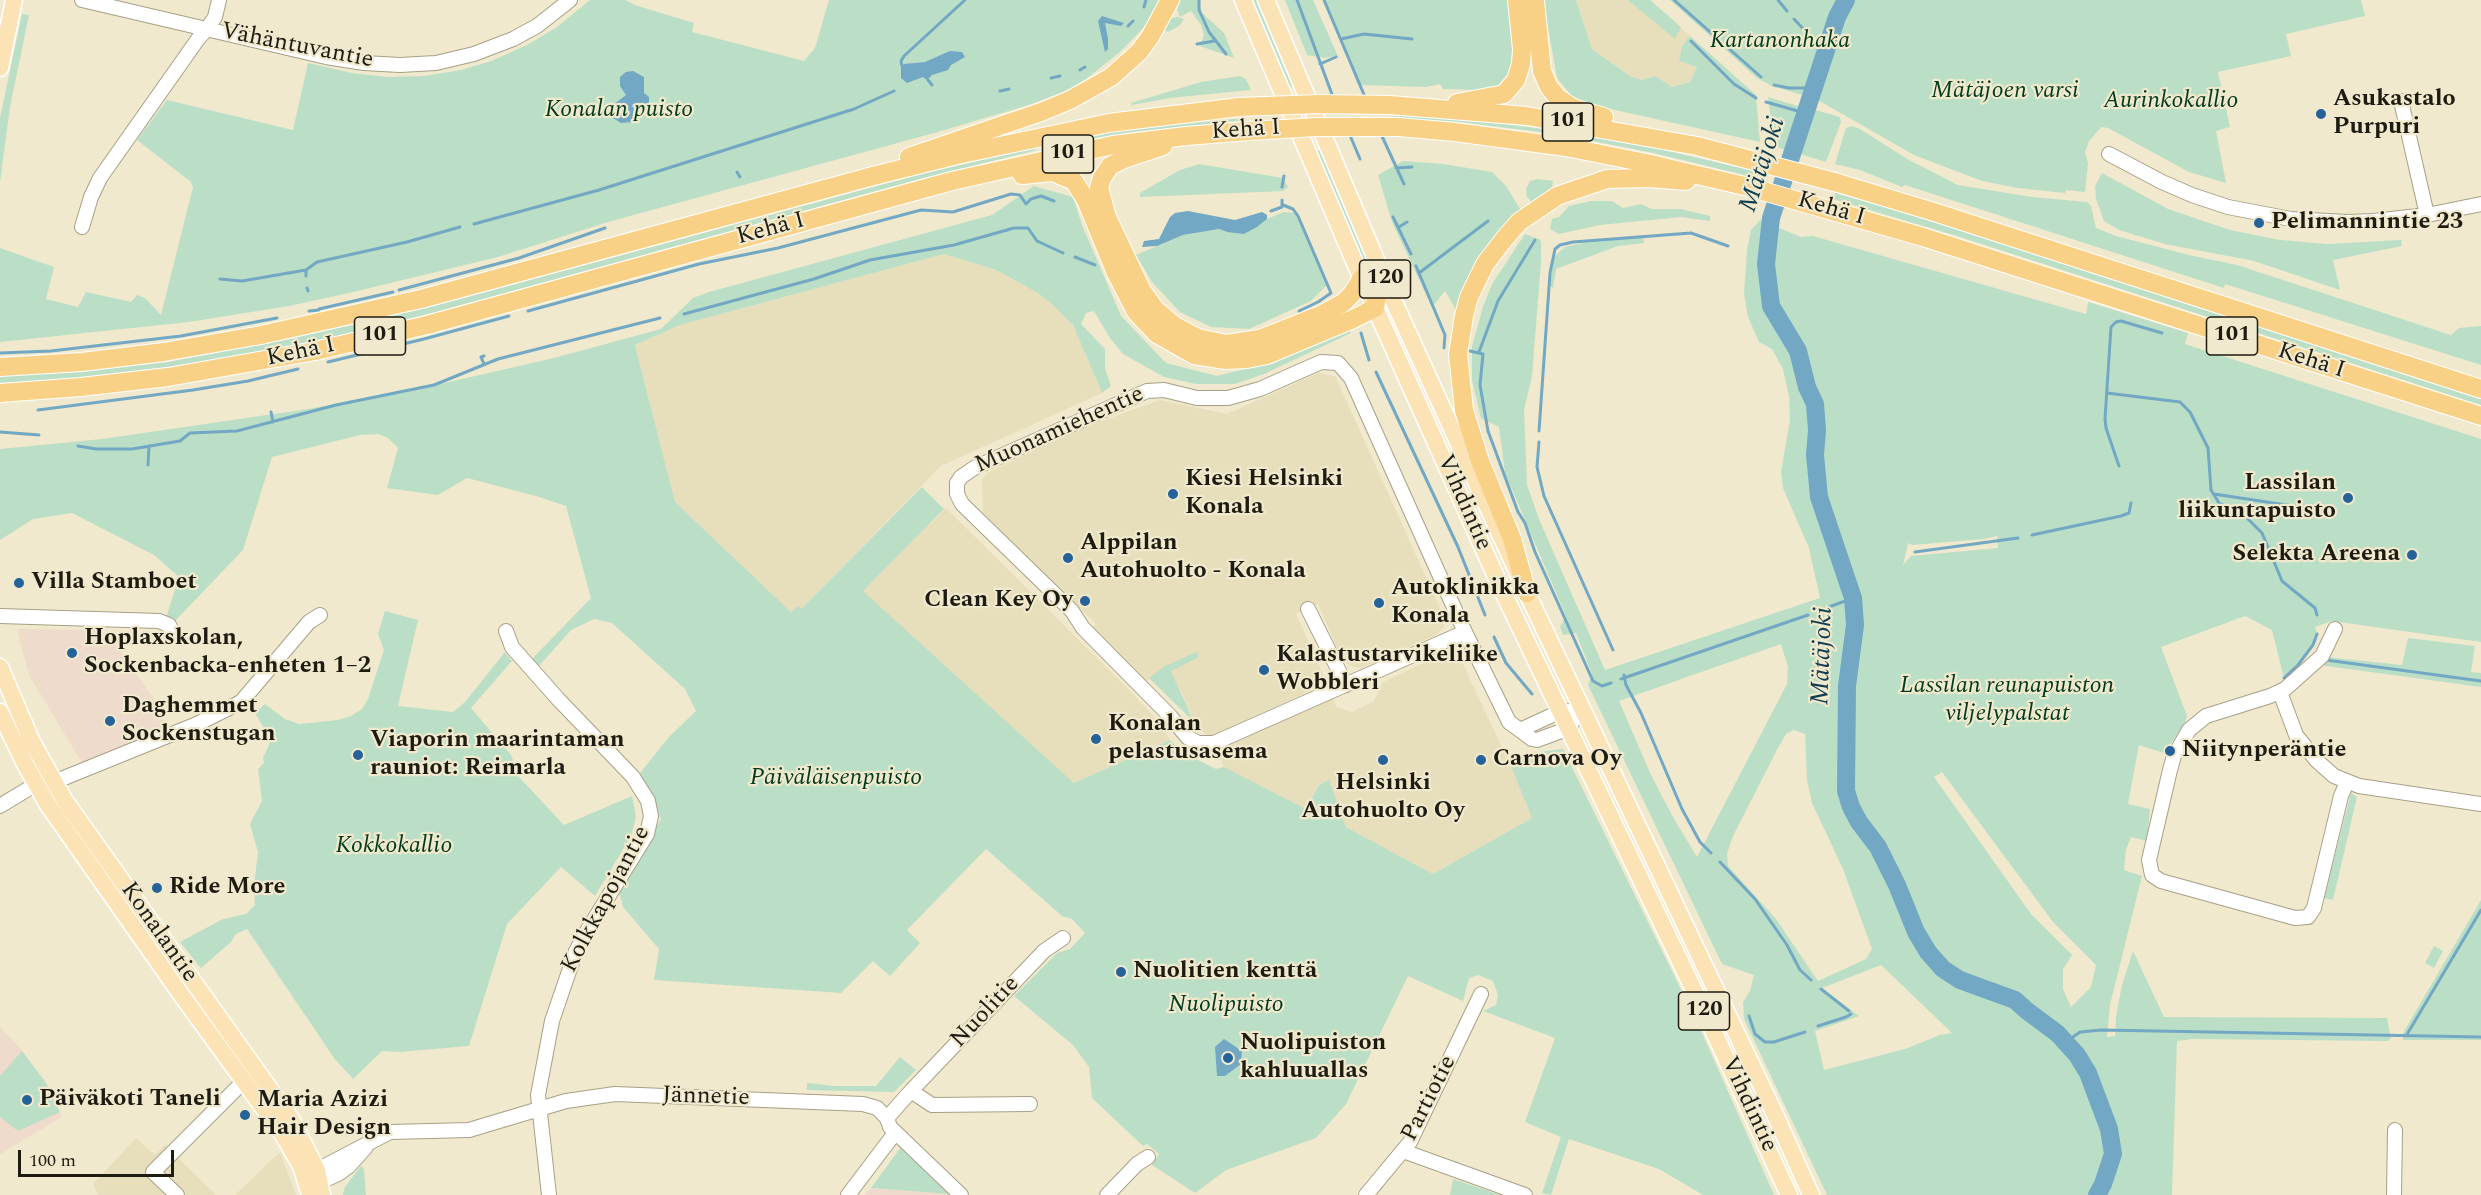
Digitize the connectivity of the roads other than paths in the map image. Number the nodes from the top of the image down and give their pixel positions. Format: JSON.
{"nodes":[{"id":1,"x":14,"y":0,"type":"edge"},
{"id":2,"x":82,"y":0,"type":"edge"},
{"id":3,"x":219,"y":0,"type":"edge"},
{"id":4,"x":570,"y":0,"type":"edge"},
{"id":5,"x":1244,"y":0,"type":"edge"},
{"id":6,"x":1266,"y":0,"type":"edge"},
{"id":7,"x":1517,"y":0,"type":"edge"},
{"id":8,"x":1535,"y":0,"type":"edge"},
{"id":9,"x":1166,"y":8,"type":"edge"},
{"id":10,"x":207,"y":29,"type":"junction"},
{"id":11,"x":0,"y":68,"type":"edge"},
{"id":12,"x":2401,"y":101,"type":"dead end"},
{"id":13,"x":1438,"y":107,"type":"junction"},
{"id":14,"x":1186,"y":136,"type":"junction"},
{"id":15,"x":1697,"y":146,"type":"junction"},
{"id":16,"x":2109,"y":154,"type":"dead end"},
{"id":17,"x":873,"y":176,"type":"junction"},
{"id":18,"x":952,"y":181,"type":"junction"},
{"id":19,"x":1729,"y":183,"type":"junction"},
{"id":20,"x":2481,"y":204,"type":"edge"},
{"id":21,"x":2427,"y":215,"type":"junction"},
{"id":22,"x":82,"y":227,"type":"dead end"},
{"id":23,"x":1381,"y":270,"type":"junction"},
{"id":24,"x":1362,"y":278,"type":"junction"},
{"id":25,"x":1375,"y":308,"type":"junction"},
{"id":26,"x":0,"y":367,"type":"edge"},
{"id":27,"x":2481,"y":389,"type":"edge"},
{"id":28,"x":0,"y":393,"type":"edge"},
{"id":29,"x":2481,"y":416,"type":"edge"},
{"id":30,"x":1527,"y":593,"type":"junction"},
{"id":31,"x":1308,"y":609,"type":"dead end"},
{"id":32,"x":320,"y":615,"type":"dead end"},
{"id":33,"x":0,"y":616,"type":"edge"},
{"id":34,"x":2335,"y":629,"type":"dead end"},
{"id":35,"x":506,"y":631,"type":"dead end"},
{"id":36,"x":1465,"y":632,"type":"junction"},
{"id":37,"x":173,"y":633,"type":"dead end"},
{"id":38,"x":0,"y":666,"type":"edge"},
{"id":39,"x":1346,"y":685,"type":"junction"},
{"id":40,"x":2280,"y":692,"type":"junction"},
{"id":41,"x":1581,"y":711,"type":"junction"},
{"id":42,"x":0,"y":712,"type":"edge"},
{"id":43,"x":1559,"y":712,"type":"junction"},
{"id":44,"x":1567,"y":729,"type":"junction"},
{"id":45,"x":1520,"y":730,"type":"junction"},
{"id":46,"x":54,"y":782,"type":"junction"},
{"id":47,"x":2347,"y":782,"type":"junction"},
{"id":48,"x":36,"y":784,"type":"junction"},
{"id":49,"x":2481,"y":804,"type":"edge"},
{"id":50,"x":0,"y":806,"type":"edge"},
{"id":51,"x":1063,"y":938,"type":"dead end"},
{"id":52,"x":1481,"y":994,"type":"dead end"},
{"id":53,"x":250,"y":1075,"type":"junction"},
{"id":54,"x":911,"y":1091,"type":"junction"},
{"id":55,"x":1030,"y":1104,"type":"dead end"},
{"id":56,"x":538,"y":1109,"type":"junction"},
{"id":57,"x":887,"y":1118,"type":"junction"},
{"id":58,"x":2395,"y":1130,"type":"dead end"},
{"id":59,"x":895,"y":1133,"type":"junction"},
{"id":60,"x":1403,"y":1151,"type":"junction"},
{"id":61,"x":1148,"y":1157,"type":"dead end"},
{"id":62,"x":315,"y":1184,"type":"edge"},
{"id":63,"x":177,"y":1195,"type":"edge"},
{"id":64,"x":549,"y":1195,"type":"edge"},
{"id":65,"x":848,"y":1195,"type":"edge"},
{"id":66,"x":961,"y":1195,"type":"edge"},
{"id":67,"x":1107,"y":1195,"type":"edge"},
{"id":68,"x":1366,"y":1195,"type":"edge"},
{"id":69,"x":1525,"y":1195,"type":"edge"},
{"id":70,"x":1790,"y":1195,"type":"edge"},
{"id":71,"x":1811,"y":1195,"type":"edge"},
{"id":72,"x":2394,"y":1195,"type":"edge"}],
"edges":[{"from":1,"to":11,"type":"main road"},
{"from":2,"to":10,"type":"street","name":"Vähäntuvantie"},
{"from":3,"to":10,"type":"street"},
{"from":4,"to":10,"type":"street","name":"Vähäntuvantie"},
{"from":5,"to":24,"type":"main road","name":"Vihdintie","number":"120"},
{"from":6,"to":23,"type":"main road","name":"Vihdintie","number":"120"},
{"from":7,"to":13,"type":"highway"},
{"from":8,"to":15,"type":"highway"},
{"from":9,"to":17,"type":"highway"},
{"from":10,"to":22,"type":"street"},
{"from":12,"to":21,"type":"street"},
{"from":13,"to":15,"type":"highway","name":"Kehä I","number":"101"},
{"from":13,"to":17,"type":"highway","name":"Kehä I","number":"101","bridge":true},
{"from":14,"to":18,"type":"highway","name":"Kehä I","number":"101"},
{"from":14,"to":19,"type":"highway","name":"Kehä I","number":"101","bridge":true},
{"from":14,"to":24,"type":"highway"},
{"from":15,"to":27,"type":"highway","name":"Kehä I","number":"101"},
{"from":16,"to":21,"type":"street"},
{"from":17,"to":26,"type":"highway","name":"Kehä I","number":"101"},
{"from":18,"to":25,"type":"highway"},
{"from":18,"to":28,"type":"highway","name":"Kehä I","number":"101"},
{"from":19,"to":29,"type":"highway","name":"Kehä I","number":"101"},
{"from":19,"to":30,"type":"highway"},
{"from":20,"to":21,"type":"street"},
{"from":23,"to":25,"type":"highway"},
{"from":23,"to":30,"type":"main road","name":"Vihdintie","number":"120"},
{"from":24,"to":25,"type":"main road","name":"Vihdintie","number":"120"},
{"from":25,"to":43,"type":"main road","name":"Vihdintie","number":"120"},
{"from":30,"to":41,"type":"main road","name":"Vihdintie","number":"120"},
{"from":31,"to":39,"type":"street"},
{"from":32,"to":46,"type":"street"},
{"from":33,"to":37,"type":"street"},
{"from":34,"to":40,"type":"street"},
{"from":35,"to":56,"type":"street","name":"Kolkkapojantie"},
{"from":36,"to":39,"type":"street"},
{"from":36,"to":39,"type":"street","name":"Muonamiehentie"},
{"from":36,"to":45,"type":"street","name":"Muonamiehentie"},
{"from":38,"to":46,"type":"main road","name":"Konalantie"},
{"from":40,"to":47,"type":"street"},
{"from":40,"to":47,"type":"street"},
{"from":41,"to":43,"type":"street"},
{"from":41,"to":44,"type":"street"},
{"from":41,"to":71,"type":"main road","name":"Vihdintie","number":"120"},
{"from":42,"to":48,"type":"main road","name":"Konalantie"},
{"from":43,"to":44,"type":"main road","name":"Vihdintie","number":"120"},
{"from":43,"to":45,"type":"street"},
{"from":44,"to":45,"type":"street"},
{"from":44,"to":70,"type":"main road","name":"Vihdintie","number":"120"},
{"from":46,"to":48,"type":"street"},
{"from":46,"to":53,"type":"main road","name":"Konalantie"},
{"from":47,"to":49,"type":"street"},
{"from":48,"to":50,"type":"street"},
{"from":48,"to":53,"type":"main road","name":"Konalantie"},
{"from":51,"to":54,"type":"street","name":"Nuolitie"},
{"from":52,"to":60,"type":"street","name":"Partiotie"},
{"from":53,"to":62,"type":"main road","name":"Konalantie"},
{"from":53,"to":63,"type":"street"},
{"from":54,"to":55,"type":"street"},
{"from":54,"to":57,"type":"street"},
{"from":56,"to":57,"type":"street","name":"Jännetie"},
{"from":56,"to":62,"type":"street","name":"Jännetie"},
{"from":56,"to":64,"type":"street","name":"Kolkkapojantie"},
{"from":57,"to":59,"type":"street"},
{"from":58,"to":72,"type":"street"},
{"from":59,"to":65,"type":"street"},
{"from":59,"to":66,"type":"street"},
{"from":60,"to":68,"type":"street","name":"Partiotie"},
{"from":60,"to":69,"type":"street"},
{"from":61,"to":67,"type":"street"}]}
